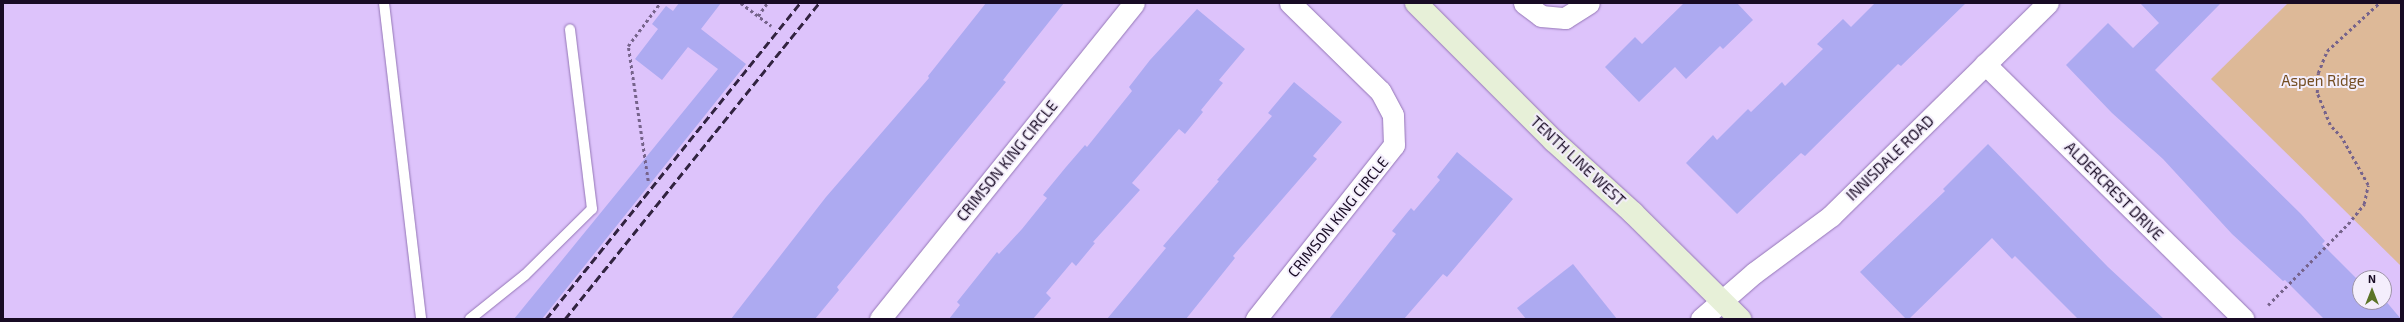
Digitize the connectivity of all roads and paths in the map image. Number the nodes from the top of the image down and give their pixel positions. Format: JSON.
{"nodes":[{"id":1,"x":384,"y":3,"type":"edge"},
{"id":2,"x":660,"y":3,"type":"edge"},
{"id":3,"x":741,"y":3,"type":"edge"},
{"id":4,"x":767,"y":3,"type":"edge"},
{"id":5,"x":1134,"y":3,"type":"edge"},
{"id":6,"x":1290,"y":3,"type":"edge"},
{"id":7,"x":1416,"y":3,"type":"edge"},
{"id":8,"x":1524,"y":3,"type":"edge"},
{"id":9,"x":1589,"y":3,"type":"edge"},
{"id":10,"x":2048,"y":3,"type":"edge"},
{"id":11,"x":2379,"y":3,"type":"edge"},
{"id":12,"x":758,"y":16,"type":"junction"},
{"id":13,"x":771,"y":26,"type":"dead end"},
{"id":14,"x":570,"y":29,"type":"dead end"},
{"id":15,"x":1985,"y":64,"type":"junction"},
{"id":16,"x":648,"y":181,"type":"dead end"},
{"id":17,"x":1722,"y":301,"type":"junction"},
{"id":18,"x":2268,"y":305,"type":"dead end"},
{"id":19,"x":2236,"y":316,"type":"edge"},
{"id":20,"x":421,"y":319,"type":"edge"},
{"id":21,"x":470,"y":319,"type":"edge"},
{"id":22,"x":880,"y":319,"type":"edge"},
{"id":23,"x":1256,"y":319,"type":"edge"},
{"id":24,"x":1701,"y":319,"type":"edge"},
{"id":25,"x":1740,"y":319,"type":"edge"}],
"edges":[{"from":1,"to":20,"type":"lane"},
{"from":2,"to":16,"type":"path"},
{"from":3,"to":12,"type":"path"},
{"from":4,"to":12,"type":"path"},
{"from":5,"to":22,"type":"street","name":"CRIMSON KING CIRCLE"},
{"from":6,"to":23,"type":"street","name":"CRIMSON KING CIRCLE"},
{"from":7,"to":17,"type":"street","name":"TENTH LINE WEST"},
{"from":8,"to":9,"type":"street"},
{"from":10,"to":15,"type":"street","name":"INNISDALE ROAD"},
{"from":11,"to":18,"type":"path"},
{"from":12,"to":13,"type":"path"},
{"from":14,"to":21,"type":"lane"},
{"from":15,"to":17,"type":"street","name":"INNISDALE ROAD"},
{"from":15,"to":19,"type":"street","name":"ALDERCREST DRIVE"},
{"from":17,"to":24,"type":"street","name":"INNISDALE ROAD"},
{"from":17,"to":25,"type":"street","name":"TENTH LINE WEST"}]}
